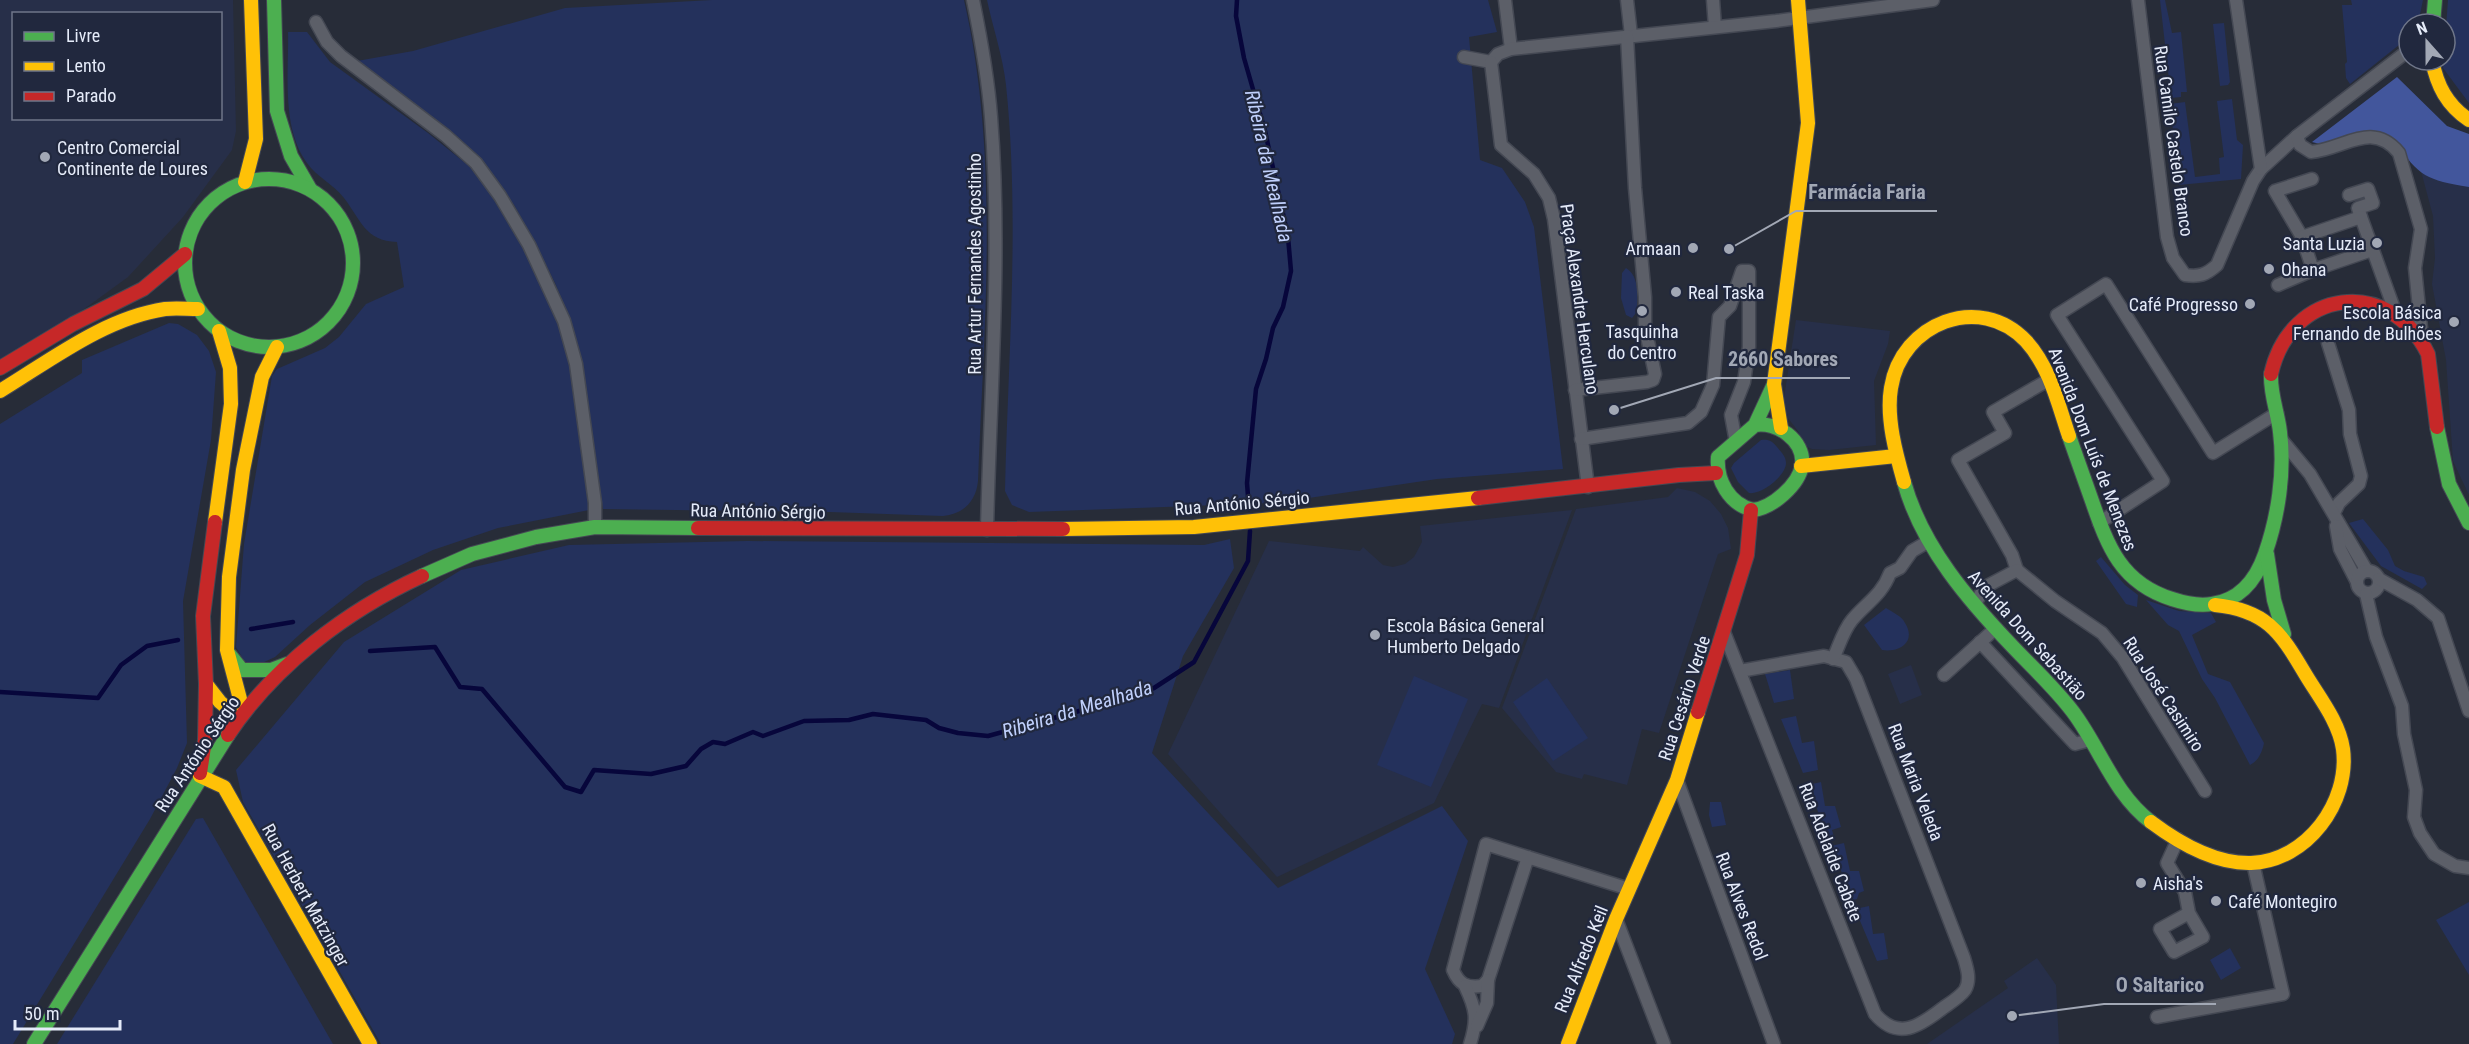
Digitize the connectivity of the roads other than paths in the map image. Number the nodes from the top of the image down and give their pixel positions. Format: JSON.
{"nodes":[{"id":1,"x":251,"y":0,"type":"edge"},
{"id":2,"x":274,"y":0,"type":"edge"},
{"id":3,"x":974,"y":0,"type":"edge"},
{"id":4,"x":1505,"y":0,"type":"edge"},
{"id":5,"x":1516,"y":0,"type":"edge"},
{"id":6,"x":1627,"y":0,"type":"edge"},
{"id":7,"x":1713,"y":0,"type":"edge"},
{"id":8,"x":1798,"y":0,"type":"edge"},
{"id":9,"x":1933,"y":0,"type":"edge"},
{"id":10,"x":2138,"y":0,"type":"edge"},
{"id":11,"x":2236,"y":0,"type":"edge"},
{"id":12,"x":1508,"y":16,"type":"junction"},
{"id":13,"x":1800,"y":17,"type":"junction"},
{"id":14,"x":316,"y":22,"type":"dead end"},
{"id":15,"x":1715,"y":27,"type":"junction"},
{"id":16,"x":1629,"y":36,"type":"junction"},
{"id":17,"x":1511,"y":49,"type":"junction"},
{"id":18,"x":1464,"y":57,"type":"dead end"},
{"id":19,"x":2397,"y":59,"type":"edge"},
{"id":20,"x":1491,"y":62,"type":"junction"},
{"id":21,"x":2436,"y":72,"type":"edge"},
{"id":22,"x":2469,"y":120,"type":"edge"},
{"id":23,"x":2297,"y":136,"type":"junction"},
{"id":24,"x":2261,"y":169,"type":"junction"},
{"id":25,"x":2312,"y":179,"type":"dead end"},
{"id":26,"x":245,"y":182,"type":"junction"},
{"id":27,"x":310,"y":189,"type":"junction"},
{"id":28,"x":2349,"y":195,"type":"dead end"},
{"id":29,"x":2361,"y":218,"type":"junction"},
{"id":30,"x":2302,"y":237,"type":"junction"},
{"id":31,"x":2372,"y":250,"type":"junction"},
{"id":32,"x":185,"y":254,"type":"junction"},
{"id":33,"x":2313,"y":270,"type":"junction"},
{"id":34,"x":2278,"y":285,"type":"dead end"},
{"id":35,"x":198,"y":309,"type":"junction"},
{"id":36,"x":2396,"y":314,"type":"junction"},
{"id":37,"x":219,"y":331,"type":"junction"},
{"id":38,"x":2422,"y":338,"type":"junction"},
{"id":39,"x":2328,"y":343,"type":"dead end"},
{"id":40,"x":277,"y":346,"type":"junction"},
{"id":41,"x":0,"y":368,"type":"edge"},
{"id":42,"x":2050,"y":379,"type":"junction"},
{"id":43,"x":1774,"y":384,"type":"junction"},
{"id":44,"x":1575,"y":390,"type":"junction"},
{"id":45,"x":0,"y":391,"type":"edge"},
{"id":46,"x":2277,"y":413,"type":"junction"},
{"id":47,"x":1755,"y":424,"type":"junction"},
{"id":48,"x":1780,"y":428,"type":"junction"},
{"id":49,"x":2281,"y":438,"type":"junction"},
{"id":50,"x":1581,"y":439,"type":"junction"},
{"id":51,"x":1736,"y":442,"type":"junction"},
{"id":52,"x":1896,"y":456,"type":"junction"},
{"id":53,"x":1801,"y":466,"type":"junction"},
{"id":54,"x":1716,"y":473,"type":"junction"},
{"id":55,"x":1588,"y":487,"type":"junction"},
{"id":56,"x":1751,"y":510,"type":"junction"},
{"id":57,"x":2334,"y":513,"type":"junction"},
{"id":58,"x":2100,"y":523,"type":"junction"},
{"id":59,"x":2469,"y":523,"type":"edge"},
{"id":60,"x":595,"y":527,"type":"junction"},
{"id":61,"x":987,"y":530,"type":"junction"},
{"id":62,"x":1929,"y":541,"type":"junction"},
{"id":63,"x":2267,"y":553,"type":"junction"},
{"id":64,"x":2017,"y":570,"type":"junction"},
{"id":65,"x":2367,"y":571,"type":"junction"},
{"id":66,"x":2379,"y":579,"type":"junction"},
{"id":67,"x":2356,"y":580,"type":"junction"},
{"id":68,"x":2366,"y":594,"type":"junction"},
{"id":69,"x":2215,"y":604,"type":"junction"},
{"id":70,"x":1974,"y":605,"type":"junction"},
{"id":71,"x":1996,"y":628,"type":"junction"},
{"id":72,"x":1724,"y":632,"type":"junction"},
{"id":73,"x":2285,"y":637,"type":"junction"},
{"id":74,"x":1980,"y":642,"type":"junction"},
{"id":75,"x":226,"y":650,"type":"junction"},
{"id":76,"x":1833,"y":659,"type":"junction"},
{"id":77,"x":287,"y":664,"type":"junction"},
{"id":78,"x":1740,"y":671,"type":"junction"},
{"id":79,"x":1944,"y":675,"type":"dead end"},
{"id":80,"x":206,"y":684,"type":"junction"},
{"id":81,"x":2469,"y":711,"type":"edge"},
{"id":82,"x":239,"y":718,"type":"junction"},
{"id":83,"x":2090,"y":740,"type":"junction"},
{"id":84,"x":200,"y":776,"type":"junction"},
{"id":85,"x":1677,"y":780,"type":"junction"},
{"id":86,"x":2205,"y":791,"type":"dead end"},
{"id":87,"x":2178,"y":839,"type":"junction"},
{"id":88,"x":1528,"y":857,"type":"junction"},
{"id":89,"x":2253,"y":863,"type":"junction"},
{"id":90,"x":2469,"y":868,"type":"edge"},
{"id":91,"x":1629,"y":889,"type":"junction"},
{"id":92,"x":2189,"y":913,"type":"dead end"},
{"id":93,"x":1616,"y":919,"type":"junction"},
{"id":94,"x":1488,"y":980,"type":"junction"},
{"id":95,"x":1465,"y":986,"type":"junction"},
{"id":96,"x":1941,"y":1010,"type":"joint"},
{"id":97,"x":2157,"y":1017,"type":"dead end"},
{"id":98,"x":1472,"y":1038,"type":"edge"},
{"id":99,"x":34,"y":1044,"type":"edge"},
{"id":100,"x":370,"y":1044,"type":"edge"},
{"id":101,"x":1568,"y":1044,"type":"edge"},
{"id":102,"x":1664,"y":1044,"type":"edge"},
{"id":103,"x":1774,"y":1044,"type":"edge"}],
"edges":[{"from":1,"to":26,"type":"street"},
{"from":2,"to":27,"type":"street"},
{"from":3,"to":61,"type":"street","name":"Rua Artur Fernandes Agostinho"},
{"from":4,"to":12,"type":"street"},
{"from":5,"to":12,"type":"street"},
{"from":6,"to":16,"type":"street"},
{"from":7,"to":15,"type":"street"},
{"from":8,"to":13,"type":"street"},
{"from":9,"to":13,"type":"street"},
{"from":10,"to":24,"type":"street","name":"Rua Camilo Castelo Branco"},
{"from":11,"to":24,"type":"street"},
{"from":12,"to":17,"type":"street"},
{"from":13,"to":15,"type":"street"},
{"from":13,"to":43,"type":"street"},
{"from":14,"to":60,"type":"street"},
{"from":15,"to":16,"type":"street"},
{"from":16,"to":17,"type":"street"},
{"from":16,"to":44,"type":"street"},
{"from":17,"to":20,"type":"street"},
{"from":18,"to":20,"type":"street"},
{"from":19,"to":23,"type":"street","name":"Rua Camilo Castelo Branco"},
{"from":20,"to":44,"type":"street","name":"Praça Alexandre Herculano"},
{"from":21,"to":22,"type":"street"},
{"from":23,"to":24,"type":"street","name":"Rua Camilo Castelo Branco"},
{"from":23,"to":38,"type":"street"},
{"from":25,"to":30,"type":"street"},
{"from":26,"to":27,"type":"street"},
{"from":26,"to":32,"type":"street"},
{"from":27,"to":40,"type":"street"},
{"from":28,"to":29,"type":"street"},
{"from":29,"to":30,"type":"street"},
{"from":29,"to":31,"type":"street"},
{"from":30,"to":33,"type":"street"},
{"from":31,"to":33,"type":"street"},
{"from":31,"to":36,"type":"street"},
{"from":32,"to":35,"type":"street"},
{"from":32,"to":41,"type":"street"},
{"from":33,"to":34,"type":"street"},
{"from":35,"to":37,"type":"street"},
{"from":35,"to":45,"type":"street"},
{"from":36,"to":38,"type":"street","name":"Avenida Dom Luís de Menezes"},
{"from":36,"to":46,"type":"street","name":"Avenida Dom Luís de Menezes"},
{"from":37,"to":40,"type":"street"},
{"from":37,"to":80,"type":"street"},
{"from":38,"to":59,"type":"street"},
{"from":39,"to":57,"type":"street"},
{"from":40,"to":75,"type":"street"},
{"from":42,"to":52,"type":"street","name":"Avenida Dom Luís de Menezes"},
{"from":42,"to":58,"type":"street","name":"Avenida Dom Luís de Menezes"},
{"from":42,"to":64,"type":"street"},
{"from":43,"to":47,"type":"street"},
{"from":43,"to":48,"type":"street"},
{"from":44,"to":50,"type":"street","name":"Praça Alexandre Herculano"},
{"from":46,"to":49,"type":"street","name":"Avenida Dom Luís de Menezes"},
{"from":46,"to":58,"type":"street"},
{"from":47,"to":48,"type":"street"},
{"from":47,"to":51,"type":"street"},
{"from":48,"to":53,"type":"street"},
{"from":49,"to":57,"type":"street"},
{"from":49,"to":63,"type":"street","name":"Avenida Dom Luís de Menezes"},
{"from":50,"to":51,"type":"street"},
{"from":50,"to":55,"type":"street","name":"Praça Alexandre Herculano"},
{"from":51,"to":54,"type":"street"},
{"from":52,"to":53,"type":"street"},
{"from":52,"to":62,"type":"street","name":"Avenida Dom Sebastião"},
{"from":53,"to":56,"type":"street"},
{"from":54,"to":55,"type":"street","name":"Rua António Sérgio"},
{"from":54,"to":56,"type":"street"},
{"from":55,"to":61,"type":"street","name":"Rua António Sérgio"},
{"from":56,"to":72,"type":"street","name":"Rua Cesário Verde"},
{"from":57,"to":65,"type":"street"},
{"from":57,"to":67,"type":"street"},
{"from":58,"to":69,"type":"street","name":"Avenida Dom Luís de Menezes"},
{"from":60,"to":61,"type":"street","name":"Rua António Sérgio"},
{"from":60,"to":77,"type":"street","name":"Rua António Sérgio"},
{"from":62,"to":70,"type":"street","name":"Avenida Dom Sebastião"},
{"from":62,"to":76,"type":"street"},
{"from":63,"to":69,"type":"street","name":"Avenida Dom Luís de Menezes"},
{"from":63,"to":73,"type":"street"},
{"from":64,"to":70,"type":"street"},
{"from":64,"to":86,"type":"street","name":"Rua José Casimiro"},
{"from":65,"to":66,"type":"street"},
{"from":65,"to":67,"type":"street"},
{"from":66,"to":68,"type":"street"},
{"from":66,"to":81,"type":"street"},
{"from":67,"to":68,"type":"street"},
{"from":68,"to":90,"type":"street"},
{"from":69,"to":73,"type":"street"},
{"from":70,"to":71,"type":"street","name":"Avenida Dom Sebastião"},
{"from":71,"to":74,"type":"street"},
{"from":71,"to":83,"type":"street","name":"Avenida Dom Sebastião"},
{"from":72,"to":78,"type":"street","name":"Rua Adelaide Cabete"},
{"from":72,"to":85,"type":"street","name":"Rua Cesário Verde"},
{"from":73,"to":89,"type":"street","name":"Avenida Dom Sebastião"},
{"from":74,"to":79,"type":"street"},
{"from":74,"to":83,"type":"street"},
{"from":75,"to":77,"type":"street"},
{"from":75,"to":82,"type":"street"},
{"from":76,"to":78,"type":"street"},
{"from":76,"to":96,"type":"street","name":"Rua Maria Veleda"},
{"from":77,"to":82,"type":"street","name":"Rua António Sérgio"},
{"from":78,"to":96,"type":"street","name":"Rua Adelaide Cabete"},
{"from":80,"to":82,"type":"street"},
{"from":80,"to":84,"type":"street"},
{"from":82,"to":84,"type":"street","name":"Rua António Sérgio"},
{"from":83,"to":87,"type":"street","name":"Avenida Dom Sebastião"},
{"from":84,"to":99,"type":"street","name":"Rua António Sérgio"},
{"from":84,"to":100,"type":"street","name":"Rua Herbert Matzinger"},
{"from":85,"to":91,"type":"street","name":"Rua Cesário Verde"},
{"from":85,"to":103,"type":"street","name":"Rua Alves Redol"},
{"from":87,"to":89,"type":"street","name":"Avenida Dom Sebastião"},
{"from":87,"to":92,"type":"street"},
{"from":88,"to":91,"type":"street"},
{"from":88,"to":94,"type":"street"},
{"from":88,"to":95,"type":"street"},
{"from":89,"to":97,"type":"street"},
{"from":91,"to":93,"type":"street","name":"Rua Alfredo Keil"},
{"from":93,"to":101,"type":"street","name":"Rua Alfredo Keil"},
{"from":93,"to":102,"type":"street"},
{"from":94,"to":95,"type":"street"},
{"from":94,"to":98,"type":"street"},
{"from":95,"to":98,"type":"street"}]}
